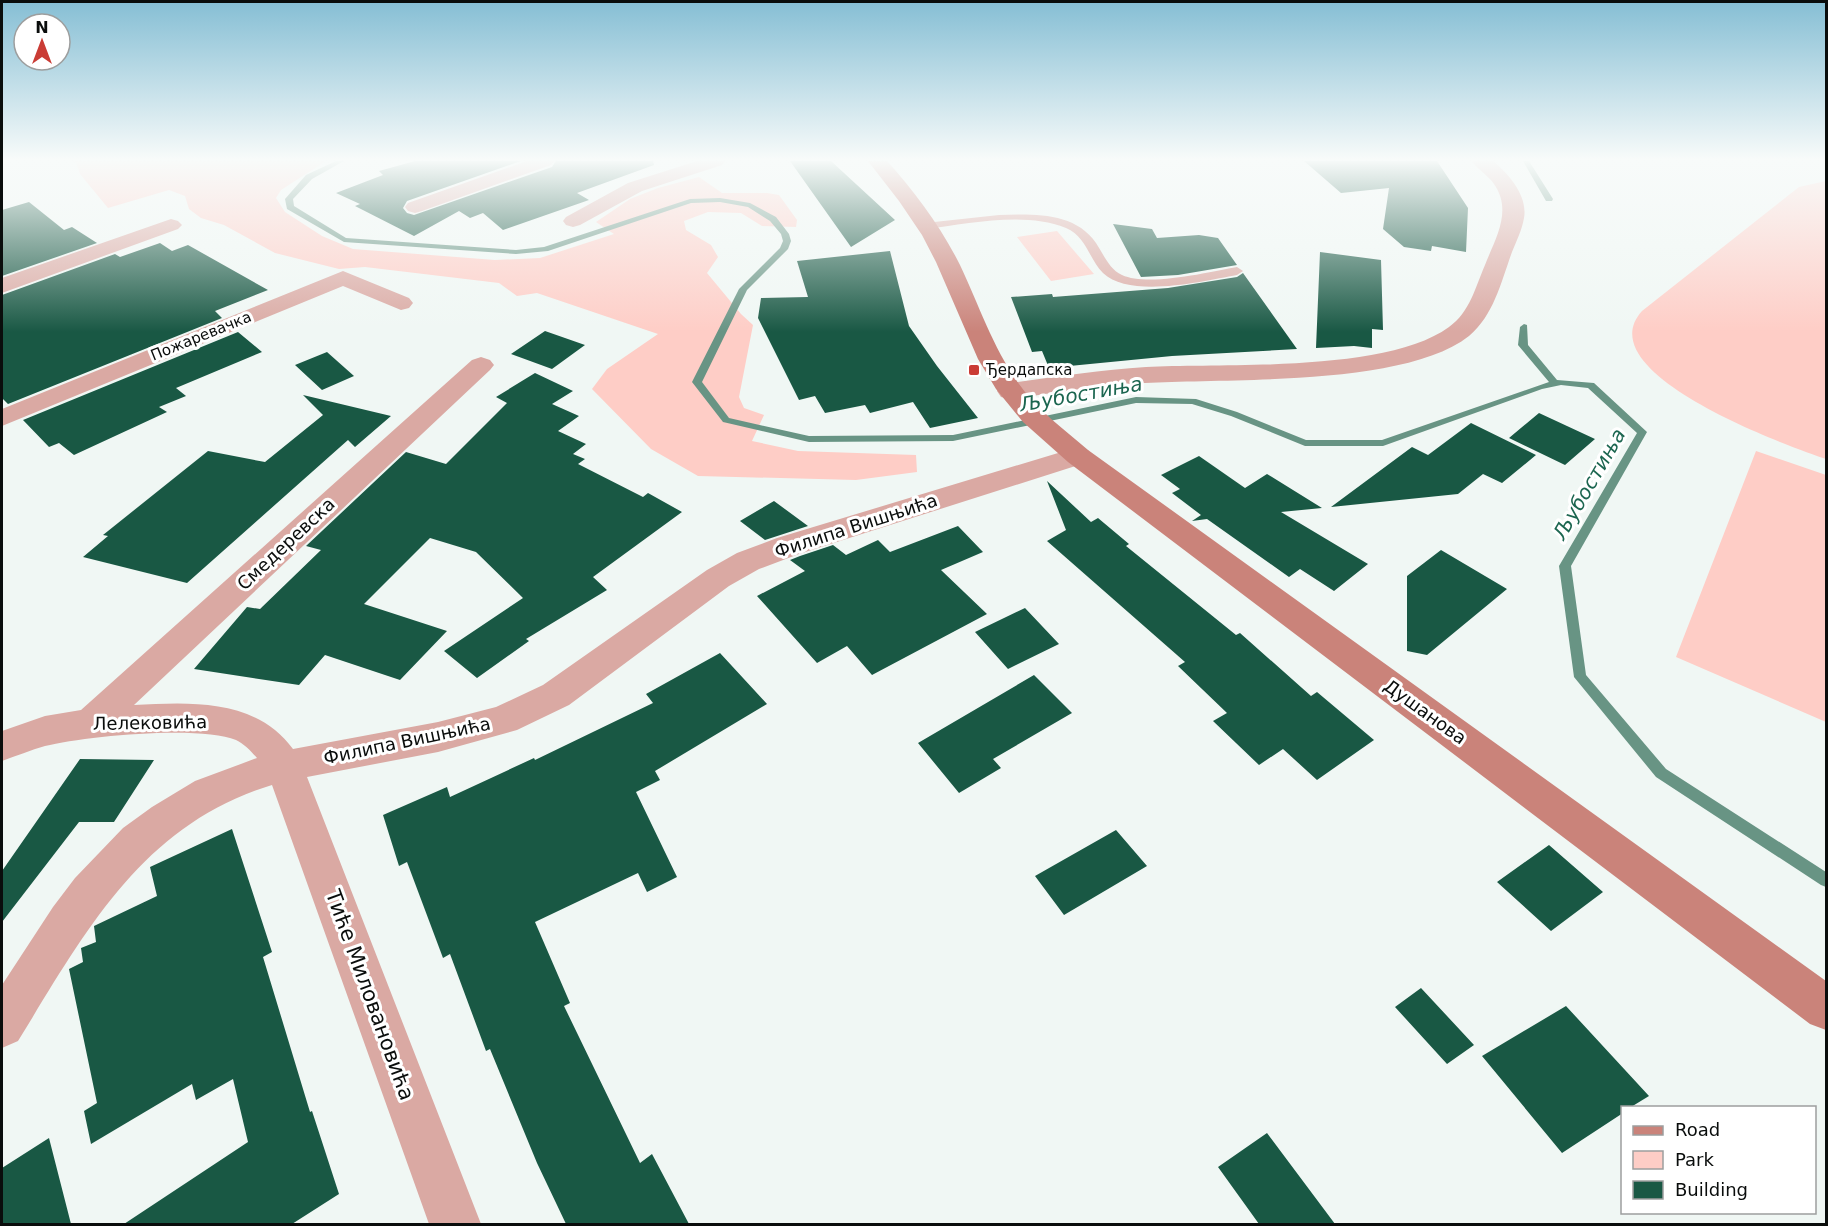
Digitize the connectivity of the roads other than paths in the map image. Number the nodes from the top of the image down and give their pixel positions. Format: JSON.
{"nodes":[{"id":1,"x":578,"y":218,"type":"edge"},
{"id":2,"x":919,"y":218,"type":"edge"},
{"id":3,"x":1514,"y":218,"type":"edge"},
{"id":4,"x":573,"y":221,"type":"dead end"},
{"id":5,"x":171,"y":225,"type":"dead end"},
{"id":6,"x":925,"y":226,"type":"junction"},
{"id":7,"x":1237,"y":271,"type":"dead end"},
{"id":8,"x":2,"y":286,"type":"edge"},
{"id":9,"x":401,"y":303,"type":"dead end"},
{"id":10,"x":482,"y":365,"type":"dead end"},
{"id":11,"x":1029,"y":411,"type":"junction"},
{"id":12,"x":2,"y":418,"type":"edge"},
{"id":13,"x":1078,"y":456,"type":"junction"},
{"id":14,"x":91,"y":723,"type":"junction"},
{"id":15,"x":2,"y":746,"type":"edge"},
{"id":16,"x":284,"y":766,"type":"junction"},
{"id":17,"x":1827,"y":1008,"type":"edge"},
{"id":18,"x":2,"y":1025,"type":"edge"},
{"id":19,"x":455,"y":1224,"type":"edge"}],
"edges":[{"from":1,"to":4,"type":"street"},
{"from":2,"to":6,"type":"street","name":"Душанова"},
{"from":3,"to":11,"type":"street"},
{"from":5,"to":8,"type":"street"},
{"from":6,"to":7,"type":"lane"},
{"from":6,"to":11,"type":"street","name":"Душанова"},
{"from":9,"to":12,"type":"street","name":"Пожаревачка"},
{"from":10,"to":14,"type":"street","name":"Смедеревска"},
{"from":11,"to":13,"type":"street","name":"Душанова"},
{"from":13,"to":16,"type":"street","name":"Филипа Вишњића"},
{"from":13,"to":17,"type":"street","name":"Душанова"},
{"from":14,"to":15,"type":"street","name":"Лелековића"},
{"from":14,"to":16,"type":"street","name":"Лелековића"},
{"from":16,"to":18,"type":"street","name":"Филипа Вишњића"},
{"from":16,"to":19,"type":"street","name":"Тиће Миловановића"}]}
